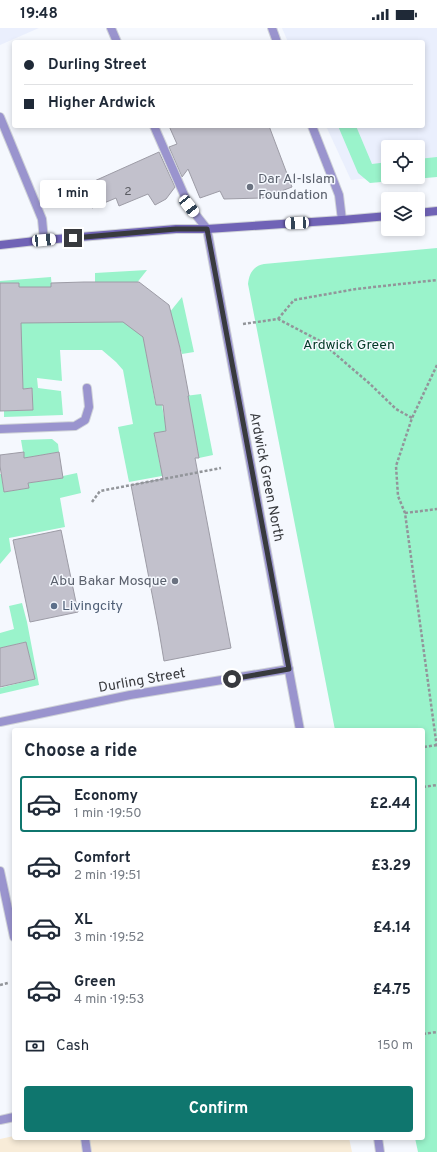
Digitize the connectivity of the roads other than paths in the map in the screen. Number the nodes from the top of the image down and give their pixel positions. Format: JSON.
{"nodes":[{"id":1,"x":111,"y":28,"type":"edge"},
{"id":2,"x":272,"y":28,"type":"edge"},
{"id":3,"x":116,"y":40,"type":"edge"},
{"id":4,"x":277,"y":40,"type":"edge"},
{"id":5,"x":0,"y":117,"type":"edge"},
{"id":6,"x":155,"y":128,"type":"edge"},
{"id":7,"x":313,"y":128,"type":"edge"},
{"id":8,"x":437,"y":211,"type":"edge"},
{"id":9,"x":425,"y":212,"type":"edge"},
{"id":10,"x":381,"y":217,"type":"edge"},
{"id":11,"x":342,"y":220,"type":"junction"},
{"id":12,"x":207,"y":229,"type":"junction"},
{"id":13,"x":44,"y":240,"type":"junction"},
{"id":14,"x":0,"y":245,"type":"edge"},
{"id":15,"x":87,"y":388,"type":"dead end"},
{"id":16,"x":0,"y":429,"type":"edge"},
{"id":17,"x":289,"y":669,"type":"junction"},
{"id":18,"x":0,"y":722,"type":"edge"},
{"id":19,"x":300,"y":728,"type":"edge"},
{"id":20,"x":0,"y":871,"type":"edge"},
{"id":21,"x":12,"y":928,"type":"edge"},
{"id":22,"x":12,"y":1117,"type":"edge"},
{"id":23,"x":0,"y":1120,"type":"edge"},
{"id":24,"x":85,"y":1140,"type":"edge"},
{"id":25,"x":378,"y":1140,"type":"edge"},
{"id":26,"x":87,"y":1152,"type":"edge"},
{"id":27,"x":380,"y":1152,"type":"edge"}],
"edges":[{"from":1,"to":3,"type":"street"},
{"from":2,"to":4,"type":"street"},
{"from":5,"to":13,"type":"street"},
{"from":6,"to":12,"type":"street"},
{"from":7,"to":11,"type":"street"},
{"from":8,"to":9,"type":"street"},
{"from":10,"to":11,"type":"street"},
{"from":11,"to":12,"type":"street"},
{"from":12,"to":13,"type":"street"},
{"from":12,"to":17,"type":"street","name":"Ardwick Green North"},
{"from":13,"to":14,"type":"street"},
{"from":15,"to":16,"type":"street"},
{"from":17,"to":18,"type":"street","name":"Durling Street"},
{"from":17,"to":19,"type":"street","name":"Ardwick Green North"},
{"from":20,"to":21,"type":"street"},
{"from":22,"to":23,"type":"street"},
{"from":24,"to":26,"type":"street"},
{"from":25,"to":27,"type":"street"}]}
